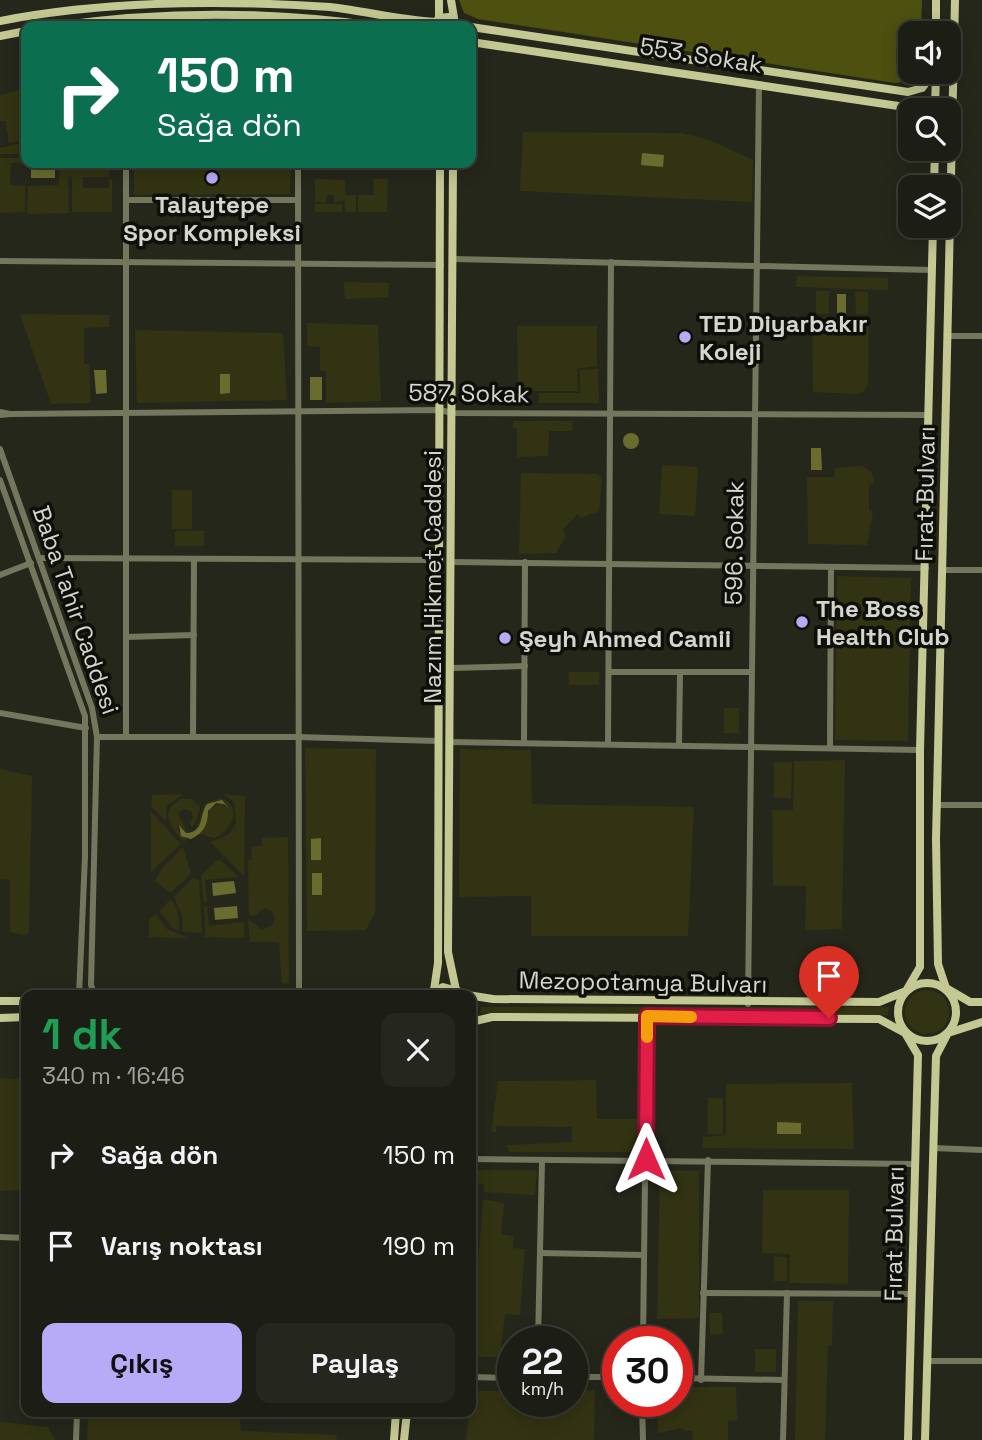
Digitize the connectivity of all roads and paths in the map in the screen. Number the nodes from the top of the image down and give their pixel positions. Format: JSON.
{"nodes":[{"id":1,"x":439,"y":0,"type":"edge"},
{"id":2,"x":451,"y":0,"type":"edge"},
{"id":3,"x":936,"y":0,"type":"edge"},
{"id":4,"x":955,"y":0,"type":"edge"},
{"id":5,"x":243,"y":1,"type":"edge"},
{"id":6,"x":454,"y":18,"type":"junction"},
{"id":7,"x":0,"y":21,"type":"edge"},
{"id":8,"x":134,"y":21,"type":"edge"},
{"id":9,"x":280,"y":21,"type":"edge"},
{"id":10,"x":429,"y":21,"type":"edge"},
{"id":11,"x":436,"y":21,"type":"edge"},
{"id":12,"x":440,"y":21,"type":"edge"},
{"id":13,"x":457,"y":21,"type":"edge"},
{"id":14,"x":936,"y":21,"type":"edge"},
{"id":15,"x":476,"y":28,"type":"edge"},
{"id":16,"x":21,"y":32,"type":"edge"},
{"id":17,"x":0,"y":36,"type":"edge"},
{"id":18,"x":476,"y":43,"type":"edge"},
{"id":19,"x":759,"y":84,"type":"junction"},
{"id":20,"x":925,"y":84,"type":"edge"},
{"id":21,"x":898,"y":106,"type":"edge"},
{"id":22,"x":126,"y":168,"type":"edge"},
{"id":23,"x":298,"y":168,"type":"edge"},
{"id":24,"x":440,"y":168,"type":"edge"},
{"id":25,"x":453,"y":168,"type":"edge"},
{"id":26,"x":126,"y":200,"type":"junction"},
{"id":27,"x":298,"y":200,"type":"junction"},
{"id":28,"x":933,"y":238,"type":"edge"},
{"id":29,"x":453,"y":259,"type":"junction"},
{"id":30,"x":0,"y":261,"type":"edge"},
{"id":31,"x":126,"y":262,"type":"junction"},
{"id":32,"x":611,"y":262,"type":"junction"},
{"id":33,"x":299,"y":264,"type":"junction"},
{"id":34,"x":441,"y":265,"type":"junction"},
{"id":35,"x":757,"y":267,"type":"junction"},
{"id":36,"x":932,"y":270,"type":"junction"},
{"id":37,"x":948,"y":336,"type":"junction"},
{"id":38,"x":982,"y":336,"type":"edge"},
{"id":39,"x":440,"y":410,"type":"junction"},
{"id":40,"x":452,"y":413,"type":"junction"},
{"id":41,"x":0,"y":414,"type":"edge"},
{"id":42,"x":297,"y":414,"type":"junction"},
{"id":43,"x":125,"y":415,"type":"junction"},
{"id":44,"x":611,"y":415,"type":"junction"},
{"id":45,"x":756,"y":415,"type":"junction"},
{"id":46,"x":928,"y":415,"type":"junction"},
{"id":47,"x":0,"y":449,"type":"edge"},
{"id":48,"x":1,"y":485,"type":"edge"},
{"id":49,"x":126,"y":557,"type":"junction"},
{"id":50,"x":40,"y":558,"type":"junction"},
{"id":51,"x":194,"y":559,"type":"junction"},
{"id":52,"x":297,"y":560,"type":"junction"},
{"id":53,"x":440,"y":560,"type":"junction"},
{"id":54,"x":452,"y":562,"type":"junction"},
{"id":55,"x":525,"y":562,"type":"junction"},
{"id":56,"x":31,"y":563,"type":"junction"},
{"id":57,"x":609,"y":565,"type":"junction"},
{"id":58,"x":754,"y":566,"type":"junction"},
{"id":59,"x":926,"y":568,"type":"junction"},
{"id":60,"x":831,"y":569,"type":"junction"},
{"id":61,"x":942,"y":570,"type":"junction"},
{"id":62,"x":982,"y":570,"type":"edge"},
{"id":63,"x":0,"y":575,"type":"edge"},
{"id":64,"x":194,"y":635,"type":"junction"},
{"id":65,"x":126,"y":637,"type":"junction"},
{"id":66,"x":524,"y":666,"type":"junction"},
{"id":67,"x":452,"y":668,"type":"junction"},
{"id":68,"x":609,"y":672,"type":"junction"},
{"id":69,"x":680,"y":672,"type":"junction"},
{"id":70,"x":752,"y":673,"type":"junction"},
{"id":71,"x":0,"y":713,"type":"edge"},
{"id":72,"x":86,"y":728,"type":"junction"},
{"id":73,"x":126,"y":735,"type":"junction"},
{"id":74,"x":97,"y":737,"type":"junction"},
{"id":75,"x":194,"y":737,"type":"junction"},
{"id":76,"x":297,"y":737,"type":"junction"},
{"id":77,"x":438,"y":741,"type":"junction"},
{"id":78,"x":450,"y":742,"type":"junction"},
{"id":79,"x":524,"y":742,"type":"junction"},
{"id":80,"x":608,"y":744,"type":"junction"},
{"id":81,"x":679,"y":744,"type":"junction"},
{"id":82,"x":752,"y":747,"type":"junction"},
{"id":83,"x":830,"y":747,"type":"junction"},
{"id":84,"x":920,"y":750,"type":"junction"},
{"id":85,"x":937,"y":805,"type":"junction"},
{"id":86,"x":982,"y":805,"type":"edge"},
{"id":87,"x":946,"y":988,"type":"junction"},
{"id":88,"x":79,"y":990,"type":"edge"},
{"id":89,"x":93,"y":990,"type":"edge"},
{"id":90,"x":299,"y":990,"type":"edge"},
{"id":91,"x":431,"y":990,"type":"edge"},
{"id":92,"x":459,"y":990,"type":"edge"},
{"id":93,"x":906,"y":992,"type":"junction"},
{"id":94,"x":476,"y":996,"type":"edge"},
{"id":95,"x":0,"y":1001,"type":"edge"},
{"id":96,"x":21,"y":1001,"type":"edge"},
{"id":97,"x":982,"y":1002,"type":"edge"},
{"id":98,"x":748,"y":1004,"type":"junction"},
{"id":99,"x":647,"y":1016,"type":"junction"},
{"id":100,"x":21,"y":1017,"type":"edge"},
{"id":101,"x":0,"y":1018,"type":"edge"},
{"id":102,"x":476,"y":1021,"type":"edge"},
{"id":103,"x":982,"y":1022,"type":"edge"},
{"id":104,"x":905,"y":1032,"type":"junction"},
{"id":105,"x":948,"y":1032,"type":"junction"},
{"id":106,"x":933,"y":1148,"type":"junction"},
{"id":107,"x":982,"y":1150,"type":"edge"},
{"id":108,"x":476,"y":1159,"type":"edge"},
{"id":109,"x":646,"y":1159,"type":"junction"},
{"id":110,"x":708,"y":1160,"type":"junction"},
{"id":111,"x":542,"y":1161,"type":"junction"},
{"id":112,"x":914,"y":1164,"type":"junction"},
{"id":113,"x":0,"y":1237,"type":"edge"},
{"id":114,"x":21,"y":1238,"type":"edge"},
{"id":115,"x":540,"y":1253,"type":"junction"},
{"id":116,"x":643,"y":1255,"type":"junction"},
{"id":117,"x":703,"y":1293,"type":"junction"},
{"id":118,"x":787,"y":1293,"type":"junction"},
{"id":119,"x":912,"y":1293,"type":"junction"},
{"id":120,"x":538,"y":1326,"type":"edge"},
{"id":121,"x":643,"y":1326,"type":"edge"},
{"id":122,"x":927,"y":1361,"type":"junction"},
{"id":123,"x":982,"y":1361,"type":"edge"},
{"id":124,"x":476,"y":1377,"type":"edge"},
{"id":125,"x":497,"y":1378,"type":"edge"},
{"id":126,"x":693,"y":1379,"type":"edge"},
{"id":127,"x":701,"y":1380,"type":"junction"},
{"id":128,"x":783,"y":1380,"type":"junction"},
{"id":129,"x":77,"y":1417,"type":"edge"},
{"id":130,"x":396,"y":1417,"type":"edge"},
{"id":131,"x":406,"y":1417,"type":"edge"},
{"id":132,"x":642,"y":1417,"type":"edge"},
{"id":133,"x":76,"y":1440,"type":"edge"},
{"id":134,"x":394,"y":1440,"type":"edge"},
{"id":135,"x":404,"y":1440,"type":"edge"},
{"id":136,"x":643,"y":1440,"type":"edge"},
{"id":137,"x":783,"y":1440,"type":"edge"},
{"id":138,"x":908,"y":1440,"type":"edge"},
{"id":139,"x":925,"y":1440,"type":"edge"}],
"edges":[{"from":1,"to":11,"type":"main road"},
{"from":2,"to":6,"type":"main road"},
{"from":3,"to":14,"type":"main road"},
{"from":4,"to":37,"type":"main road","name":"Fırat Bulvarı"},
{"from":5,"to":7,"type":"main road"},
{"from":5,"to":10,"type":"main road"},
{"from":6,"to":12,"type":"main road"},
{"from":6,"to":13,"type":"main road"},
{"from":8,"to":9,"type":"main road"},
{"from":15,"to":20,"type":"main road"},
{"from":16,"to":17,"type":"main road"},
{"from":18,"to":19,"type":"main road","name":"553. Sokak"},
{"from":19,"to":21,"type":"main road","name":"553. Sokak"},
{"from":19,"to":35,"type":"street","name":"596. Sokak"},
{"from":22,"to":26,"type":"street"},
{"from":23,"to":27,"type":"street"},
{"from":24,"to":34,"type":"main road","name":"Nazım Hikmet Caddesi"},
{"from":25,"to":29,"type":"main road","name":"Nazım Hikmet Caddesi"},
{"from":26,"to":27,"type":"street"},
{"from":26,"to":31,"type":"street"},
{"from":27,"to":33,"type":"street"},
{"from":28,"to":36,"type":"main road","name":"Fırat Bulvarı"},
{"from":29,"to":32,"type":"street"},
{"from":29,"to":40,"type":"main road","name":"Nazım Hikmet Caddesi"},
{"from":30,"to":31,"type":"street"},
{"from":31,"to":33,"type":"street"},
{"from":31,"to":43,"type":"street"},
{"from":32,"to":35,"type":"street"},
{"from":32,"to":44,"type":"street"},
{"from":33,"to":34,"type":"street"},
{"from":33,"to":42,"type":"street"},
{"from":34,"to":39,"type":"main road","name":"Nazım Hikmet Caddesi"},
{"from":35,"to":36,"type":"street"},
{"from":35,"to":45,"type":"street","name":"596. Sokak"},
{"from":36,"to":46,"type":"main road","name":"Fırat Bulvarı"},
{"from":37,"to":38,"type":"street"},
{"from":37,"to":61,"type":"main road","name":"Fırat Bulvarı"},
{"from":39,"to":40,"type":"street","name":"587. Sokak"},
{"from":39,"to":42,"type":"street","name":"587. Sokak"},
{"from":39,"to":53,"type":"main road","name":"Nazım Hikmet Caddesi"},
{"from":40,"to":44,"type":"street","name":"587. Sokak"},
{"from":40,"to":54,"type":"main road","name":"Nazım Hikmet Caddesi"},
{"from":41,"to":43,"type":"street","name":"587. Sokak"},
{"from":42,"to":43,"type":"street","name":"587. Sokak"},
{"from":42,"to":52,"type":"street"},
{"from":43,"to":49,"type":"street"},
{"from":44,"to":45,"type":"street","name":"587. Sokak"},
{"from":44,"to":57,"type":"street"},
{"from":45,"to":46,"type":"street","name":"587. Sokak"},
{"from":45,"to":58,"type":"street","name":"596. Sokak"},
{"from":46,"to":59,"type":"main road","name":"Fırat Bulvarı"},
{"from":47,"to":50,"type":"street","name":"Baba Tahir Caddesi"},
{"from":48,"to":56,"type":"street","name":"Baba Tahir Caddesi"},
{"from":49,"to":50,"type":"street"},
{"from":49,"to":51,"type":"street"},
{"from":49,"to":65,"type":"street"},
{"from":50,"to":74,"type":"street","name":"Baba Tahir Caddesi"},
{"from":51,"to":52,"type":"street"},
{"from":51,"to":64,"type":"street"},
{"from":52,"to":53,"type":"street"},
{"from":52,"to":76,"type":"street"},
{"from":53,"to":77,"type":"main road","name":"Nazım Hikmet Caddesi"},
{"from":54,"to":55,"type":"street"},
{"from":54,"to":67,"type":"main road","name":"Nazım Hikmet Caddesi"},
{"from":55,"to":57,"type":"street"},
{"from":55,"to":66,"type":"street"},
{"from":56,"to":63,"type":"street"},
{"from":56,"to":72,"type":"street","name":"Baba Tahir Caddesi"},
{"from":57,"to":58,"type":"street"},
{"from":57,"to":68,"type":"street"},
{"from":58,"to":60,"type":"street"},
{"from":58,"to":70,"type":"street","name":"596. Sokak"},
{"from":59,"to":60,"type":"street"},
{"from":59,"to":84,"type":"main road","name":"Fırat Bulvarı"},
{"from":60,"to":83,"type":"street"},
{"from":61,"to":62,"type":"street"},
{"from":61,"to":85,"type":"main road","name":"Fırat Bulvarı"},
{"from":64,"to":65,"type":"street"},
{"from":64,"to":75,"type":"street"},
{"from":65,"to":73,"type":"street"},
{"from":66,"to":67,"type":"street"},
{"from":66,"to":79,"type":"street"},
{"from":67,"to":78,"type":"main road","name":"Nazım Hikmet Caddesi"},
{"from":68,"to":69,"type":"street"},
{"from":68,"to":80,"type":"street"},
{"from":69,"to":70,"type":"street"},
{"from":69,"to":81,"type":"street"},
{"from":70,"to":82,"type":"street","name":"596. Sokak"},
{"from":71,"to":72,"type":"street"},
{"from":72,"to":88,"type":"street","name":"Baba Tahir Caddesi"},
{"from":73,"to":74,"type":"street"},
{"from":73,"to":75,"type":"street"},
{"from":74,"to":89,"type":"street","name":"Baba Tahir Caddesi"},
{"from":75,"to":76,"type":"street"},
{"from":76,"to":77,"type":"street"},
{"from":76,"to":90,"type":"street"},
{"from":77,"to":91,"type":"main road","name":"Nazım Hikmet Caddesi"},
{"from":78,"to":79,"type":"street"},
{"from":78,"to":92,"type":"main road","name":"Nazım Hikmet Caddesi"},
{"from":79,"to":80,"type":"street"},
{"from":80,"to":81,"type":"street"},
{"from":81,"to":82,"type":"street"},
{"from":82,"to":83,"type":"street"},
{"from":82,"to":98,"type":"street","name":"596. Sokak"},
{"from":83,"to":84,"type":"street"},
{"from":84,"to":93,"type":"main road","name":"Fırat Bulvarı"},
{"from":85,"to":86,"type":"street"},
{"from":85,"to":87,"type":"main road","name":"Fırat Bulvarı"},
{"from":87,"to":93,"type":"main road"},
{"from":87,"to":97,"type":"main road"},
{"from":87,"to":105,"type":"main road"},
{"from":93,"to":98,"type":"main road","name":"Mezopotamya Bulvarı"},
{"from":93,"to":104,"type":"main road"},
{"from":94,"to":98,"type":"main road","name":"Mezopotamya Bulvarı"},
{"from":95,"to":96,"type":"main road"},
{"from":99,"to":102,"type":"main road","name":"Mezopotamya Bulvarı"},
{"from":99,"to":104,"type":"main road","name":"Mezopotamya Bulvarı"},
{"from":99,"to":109,"type":"street"},
{"from":100,"to":101,"type":"main road"},
{"from":103,"to":105,"type":"main road"},
{"from":104,"to":105,"type":"main road"},
{"from":104,"to":112,"type":"main road","name":"Fırat Bulvarı"},
{"from":105,"to":106,"type":"main road","name":"Fırat Bulvarı"},
{"from":106,"to":107,"type":"street"},
{"from":106,"to":122,"type":"main road","name":"Fırat Bulvarı"},
{"from":108,"to":111,"type":"street"},
{"from":109,"to":110,"type":"street"},
{"from":109,"to":111,"type":"street"},
{"from":109,"to":116,"type":"street"},
{"from":110,"to":112,"type":"street"},
{"from":110,"to":117,"type":"street"},
{"from":111,"to":115,"type":"street"},
{"from":112,"to":119,"type":"main road","name":"Fırat Bulvarı"},
{"from":113,"to":114,"type":"street"},
{"from":115,"to":116,"type":"street"},
{"from":115,"to":120,"type":"street"},
{"from":116,"to":121,"type":"street"},
{"from":117,"to":118,"type":"street"},
{"from":117,"to":127,"type":"street"},
{"from":118,"to":119,"type":"street"},
{"from":118,"to":128,"type":"street"},
{"from":119,"to":138,"type":"main road","name":"Fırat Bulvarı"},
{"from":122,"to":123,"type":"street"},
{"from":122,"to":139,"type":"main road","name":"Fırat Bulvarı"},
{"from":124,"to":125,"type":"street"},
{"from":126,"to":127,"type":"street"},
{"from":127,"to":128,"type":"street"},
{"from":128,"to":137,"type":"street"},
{"from":129,"to":133,"type":"street"},
{"from":130,"to":134,"type":"main road"},
{"from":131,"to":135,"type":"main road"},
{"from":132,"to":136,"type":"street"}]}
